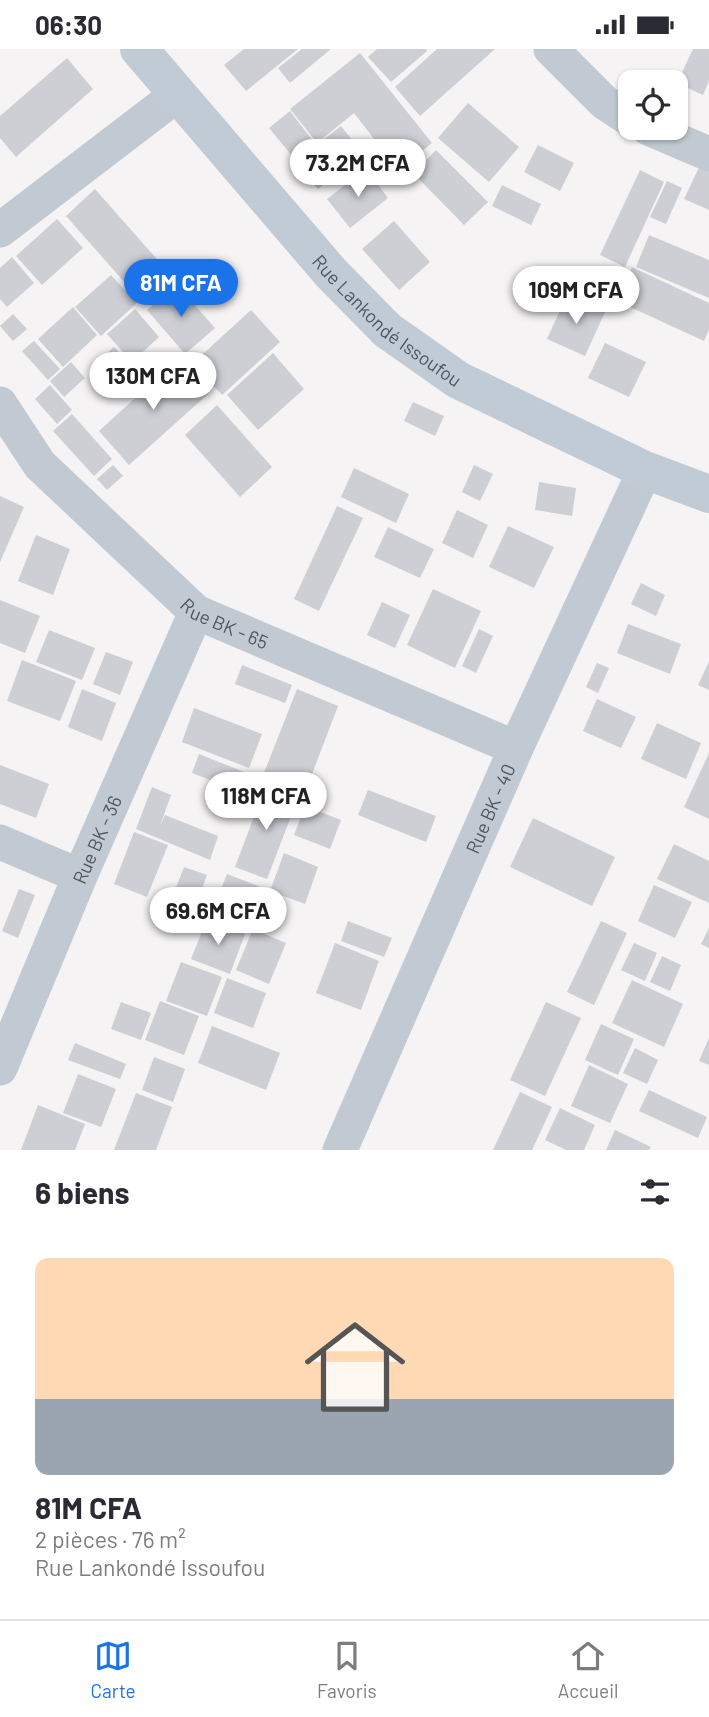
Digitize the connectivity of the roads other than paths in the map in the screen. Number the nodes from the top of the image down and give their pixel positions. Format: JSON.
{"nodes":[{"id":1,"x":139,"y":49,"type":"edge"},
{"id":2,"x":551,"y":49,"type":"edge"},
{"id":3,"x":178,"y":94,"type":"junction"},
{"id":4,"x":618,"y":111,"type":"edge"},
{"id":5,"x":676,"y":140,"type":"edge"},
{"id":6,"x":709,"y":154,"type":"edge"},
{"id":7,"x":0,"y":230,"type":"edge"},
{"id":8,"x":0,"y":404,"type":"edge"},
{"id":9,"x":0,"y":451,"type":"edge"},
{"id":10,"x":40,"y":465,"type":"junction"},
{"id":11,"x":645,"y":470,"type":"junction"},
{"id":12,"x":709,"y":494,"type":"edge"},
{"id":13,"x":196,"y":612,"type":"junction"},
{"id":14,"x":516,"y":748,"type":"junction"},
{"id":15,"x":0,"y":842,"type":"edge"},
{"id":16,"x":80,"y":876,"type":"junction"},
{"id":17,"x":0,"y":1069,"type":"edge"},
{"id":18,"x":340,"y":1150,"type":"edge"}],
"edges":[{"from":1,"to":3,"type":"street","name":"Rue Lankondé Issoufou"},
{"from":2,"to":4,"type":"street"},
{"from":3,"to":7,"type":"street"},
{"from":3,"to":11,"type":"street","name":"Rue Lankondé Issoufou"},
{"from":5,"to":6,"type":"street"},
{"from":8,"to":10,"type":"street","name":"Rue BK - 65"},
{"from":9,"to":10,"type":"street"},
{"from":10,"to":13,"type":"street","name":"Rue BK - 65"},
{"from":11,"to":12,"type":"street","name":"Rue Lankondé Issoufou"},
{"from":11,"to":14,"type":"street","name":"Rue BK - 40"},
{"from":13,"to":14,"type":"street","name":"Rue BK - 65"},
{"from":13,"to":16,"type":"street","name":"Rue BK - 36"},
{"from":14,"to":18,"type":"street","name":"Rue BK - 40"},
{"from":15,"to":16,"type":"street"},
{"from":16,"to":17,"type":"street","name":"Rue BK - 36"}]}
